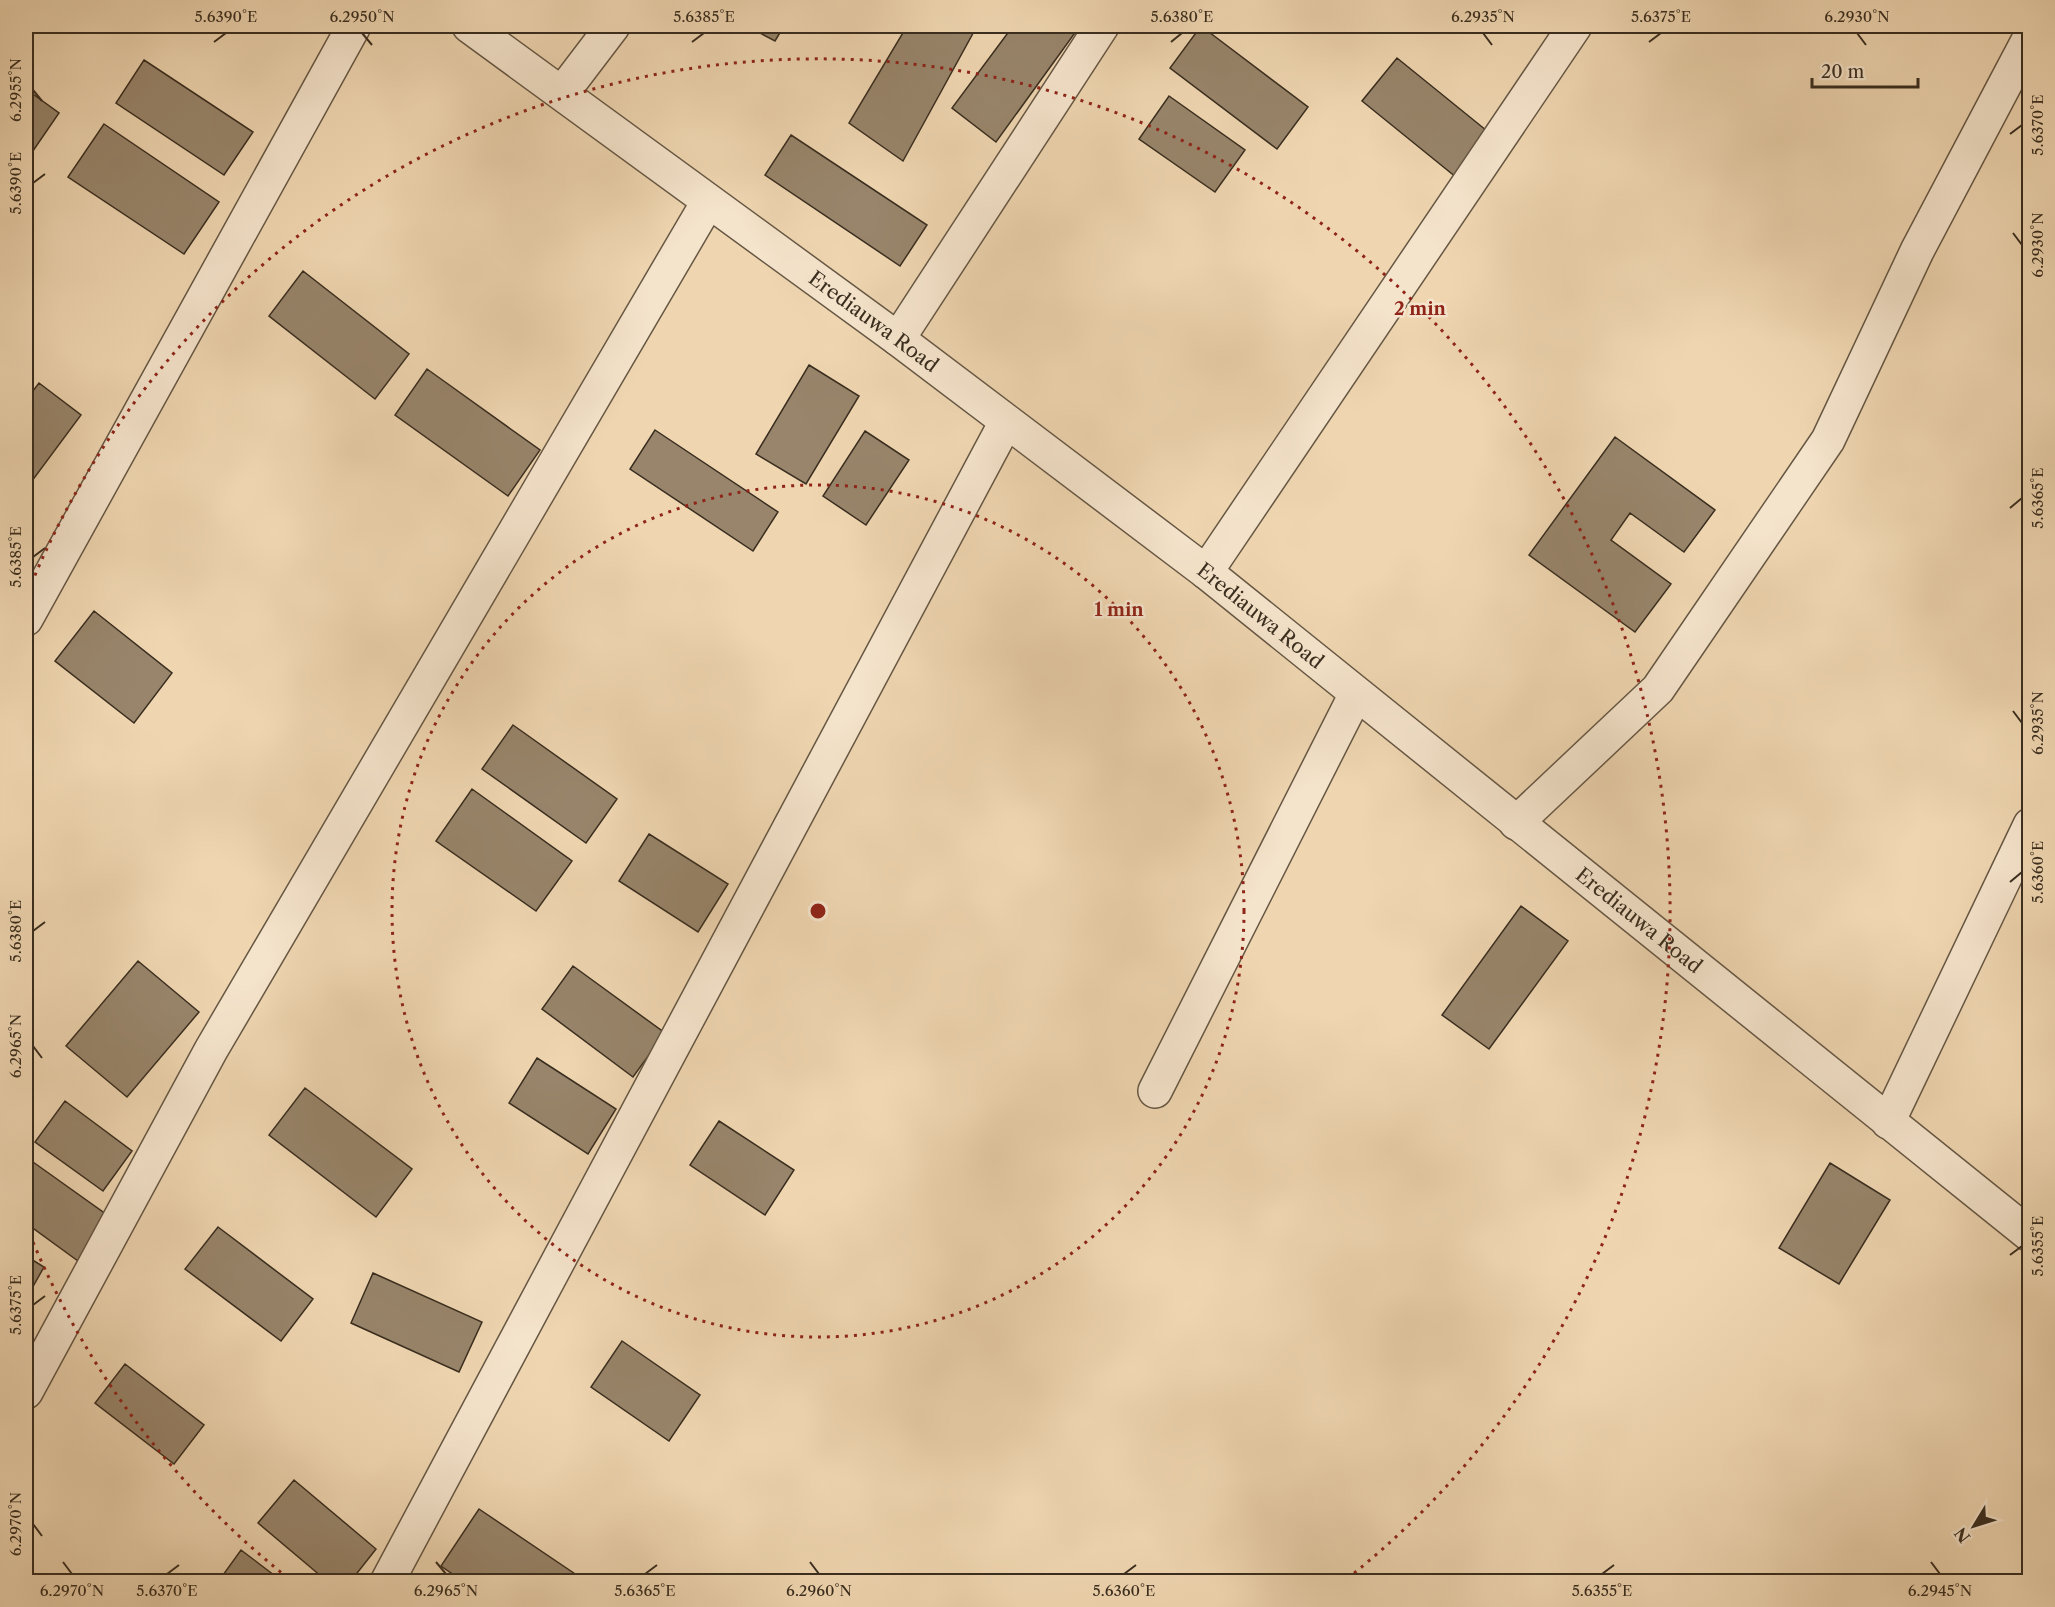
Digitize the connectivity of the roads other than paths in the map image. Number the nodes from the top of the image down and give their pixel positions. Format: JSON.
{"nodes":[{"id":1,"x":354,"y":26,"type":"edge"},
{"id":2,"x":470,"y":26,"type":"edge"},
{"id":3,"x":613,"y":26,"type":"edge"},
{"id":4,"x":1102,"y":26,"type":"edge"},
{"id":5,"x":1575,"y":26,"type":"edge"},
{"id":6,"x":2030,"y":37,"type":"edge"},
{"id":7,"x":562,"y":93,"type":"junction"},
{"id":8,"x":708,"y":202,"type":"junction"},
{"id":9,"x":898,"y":339,"type":"junction"},
{"id":10,"x":1006,"y":422,"type":"junction"},
{"id":11,"x":1206,"y":572,"type":"junction"},
{"id":12,"x":26,"y":619,"type":"edge"},
{"id":13,"x":1356,"y":694,"type":"junction"},
{"id":14,"x":1516,"y":823,"type":"junction"},
{"id":15,"x":2030,"y":825,"type":"edge"},
{"id":16,"x":1155,"y":1091,"type":"dead end"},
{"id":17,"x":1888,"y":1122,"type":"junction"},
{"id":18,"x":2030,"y":1236,"type":"edge"},
{"id":19,"x":26,"y":1392,"type":"edge"},
{"id":20,"x":387,"y":1581,"type":"edge"}],
"edges":[{"from":1,"to":12,"type":"street"},
{"from":2,"to":7,"type":"street","name":"Erediauwa Road"},
{"from":3,"to":7,"type":"street"},
{"from":4,"to":9,"type":"street"},
{"from":5,"to":11,"type":"street"},
{"from":6,"to":14,"type":"street"},
{"from":7,"to":8,"type":"street","name":"Erediauwa Road"},
{"from":8,"to":9,"type":"street","name":"Erediauwa Road"},
{"from":8,"to":19,"type":"street"},
{"from":9,"to":10,"type":"street","name":"Erediauwa Road"},
{"from":10,"to":11,"type":"street","name":"Erediauwa Road"},
{"from":10,"to":20,"type":"street"},
{"from":11,"to":13,"type":"street","name":"Erediauwa Road"},
{"from":13,"to":14,"type":"street","name":"Erediauwa Road"},
{"from":13,"to":16,"type":"street"},
{"from":14,"to":17,"type":"street","name":"Erediauwa Road"},
{"from":15,"to":17,"type":"street"},
{"from":17,"to":18,"type":"street","name":"Erediauwa Road"}]}
